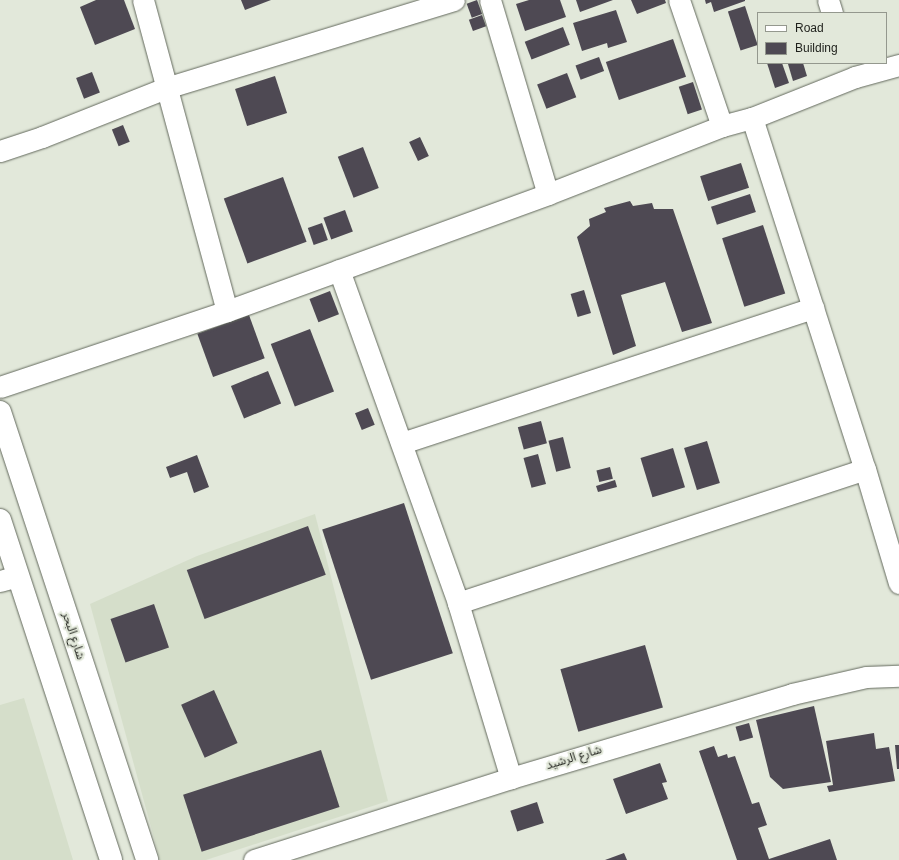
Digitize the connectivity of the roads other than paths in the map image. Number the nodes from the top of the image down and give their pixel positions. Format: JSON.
{"nodes":[{"id":1,"x":143,"y":0,"type":"edge"},
{"id":2,"x":454,"y":0,"type":"edge"},
{"id":3,"x":490,"y":0,"type":"edge"},
{"id":4,"x":679,"y":0,"type":"edge"},
{"id":5,"x":828,"y":0,"type":"edge"},
{"id":6,"x":832,"y":12,"type":"edge"},
{"id":7,"x":899,"y":65,"type":"edge"},
{"id":8,"x":852,"y":70,"type":"edge"},
{"id":9,"x":166,"y":88,"type":"junction"},
{"id":10,"x":752,"y":118,"type":"junction"},
{"id":11,"x":722,"y":126,"type":"junction"},
{"id":12,"x":0,"y":151,"type":"edge"},
{"id":13,"x":548,"y":194,"type":"junction"},
{"id":14,"x":339,"y":270,"type":"junction"},
{"id":15,"x":813,"y":308,"type":"junction"},
{"id":16,"x":227,"y":311,"type":"junction"},
{"id":17,"x":0,"y":387,"type":"edge"},
{"id":18,"x":0,"y":412,"type":"edge"},
{"id":19,"x":402,"y":443,"type":"junction"},
{"id":20,"x":865,"y":469,"type":"junction"},
{"id":21,"x":0,"y":520,"type":"edge"},
{"id":22,"x":9,"y":578,"type":"edge"},
{"id":23,"x":899,"y":583,"type":"edge"},
{"id":24,"x":458,"y":604,"type":"junction"},
{"id":25,"x":899,"y":676,"type":"edge"},
{"id":26,"x":93,"y":696,"type":"junction"},
{"id":27,"x":61,"y":708,"type":"junction"},
{"id":28,"x":511,"y":778,"type":"junction"},
{"id":29,"x":111,"y":860,"type":"edge"},
{"id":30,"x":147,"y":860,"type":"edge"},
{"id":31,"x":254,"y":860,"type":"edge"}],
"edges":[{"from":1,"to":9,"type":"street"},
{"from":2,"to":9,"type":"street"},
{"from":3,"to":13,"type":"street"},
{"from":4,"to":11,"type":"street"},
{"from":5,"to":6,"type":"street"},
{"from":7,"to":8,"type":"street"},
{"from":8,"to":10,"type":"street"},
{"from":9,"to":12,"type":"street"},
{"from":9,"to":16,"type":"street"},
{"from":10,"to":11,"type":"street"},
{"from":10,"to":15,"type":"street"},
{"from":11,"to":13,"type":"street"},
{"from":13,"to":14,"type":"street"},
{"from":14,"to":16,"type":"street"},
{"from":14,"to":19,"type":"street"},
{"from":15,"to":19,"type":"street"},
{"from":15,"to":20,"type":"street"},
{"from":16,"to":17,"type":"street"},
{"from":18,"to":26,"type":"main road","name":"شارع البحر"},
{"from":19,"to":24,"type":"street"},
{"from":20,"to":23,"type":"street"},
{"from":20,"to":24,"type":"street"},
{"from":21,"to":22,"type":"main road"},
{"from":22,"to":27,"type":"main road"},
{"from":24,"to":28,"type":"street"},
{"from":25,"to":28,"type":"street","name":"شارع الرشيد"},
{"from":26,"to":27,"type":"main road"},
{"from":26,"to":30,"type":"main road","name":"شارع البحر"},
{"from":27,"to":29,"type":"main road"},
{"from":28,"to":31,"type":"street","name":"شارع الرشيد"}]}
